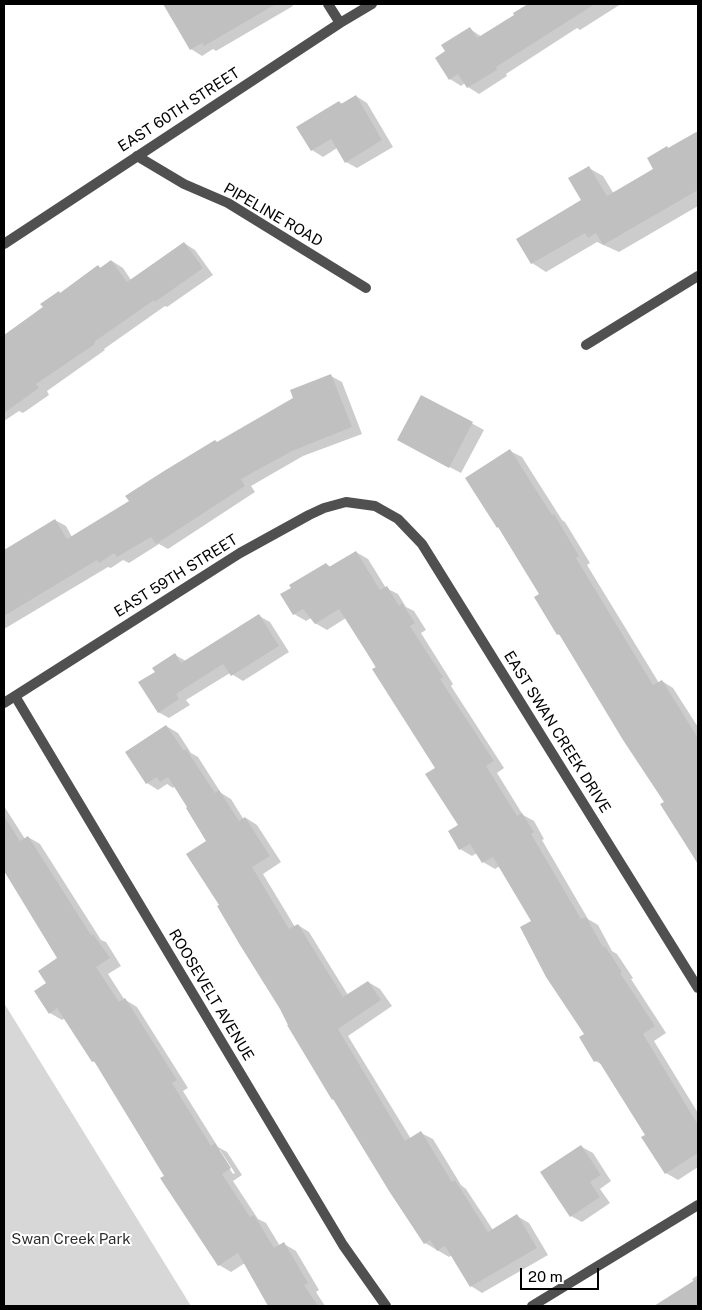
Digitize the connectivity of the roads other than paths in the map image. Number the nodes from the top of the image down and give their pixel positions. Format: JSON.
{"nodes":[{"id":1,"x":328,"y":4,"type":"edge"},
{"id":2,"x":372,"y":4,"type":"edge"},
{"id":3,"x":340,"y":23,"type":"junction"},
{"id":4,"x":137,"y":156,"type":"junction"},
{"id":5,"x":4,"y":244,"type":"edge"},
{"id":6,"x":698,"y":276,"type":"edge"},
{"id":7,"x":366,"y":288,"type":"dead end"},
{"id":8,"x":586,"y":345,"type":"dead end"},
{"id":9,"x":375,"y":506,"type":"joint"},
{"id":10,"x":15,"y":696,"type":"junction"},
{"id":11,"x":4,"y":703,"type":"edge"},
{"id":12,"x":698,"y":988,"type":"edge"},
{"id":13,"x":698,"y":1205,"type":"edge"},
{"id":14,"x":386,"y":1306,"type":"edge"},
{"id":15,"x":532,"y":1306,"type":"edge"}],
"edges":[{"from":1,"to":3,"type":"street"},
{"from":2,"to":3,"type":"street","name":"EAST 60TH STREET"},
{"from":3,"to":4,"type":"street","name":"EAST 60TH STREET"},
{"from":4,"to":5,"type":"street","name":"EAST 60TH STREET"},
{"from":4,"to":7,"type":"street","name":"PIPELINE ROAD"},
{"from":6,"to":8,"type":"street"},
{"from":9,"to":10,"type":"street","name":"EAST 59TH STREET"},
{"from":9,"to":12,"type":"street","name":"EAST SWAN CREEK DRIVE"},
{"from":10,"to":11,"type":"street","name":"EAST 59TH STREET"},
{"from":10,"to":14,"type":"street","name":"ROOSEVELT AVENUE"},
{"from":13,"to":15,"type":"street"}]}
